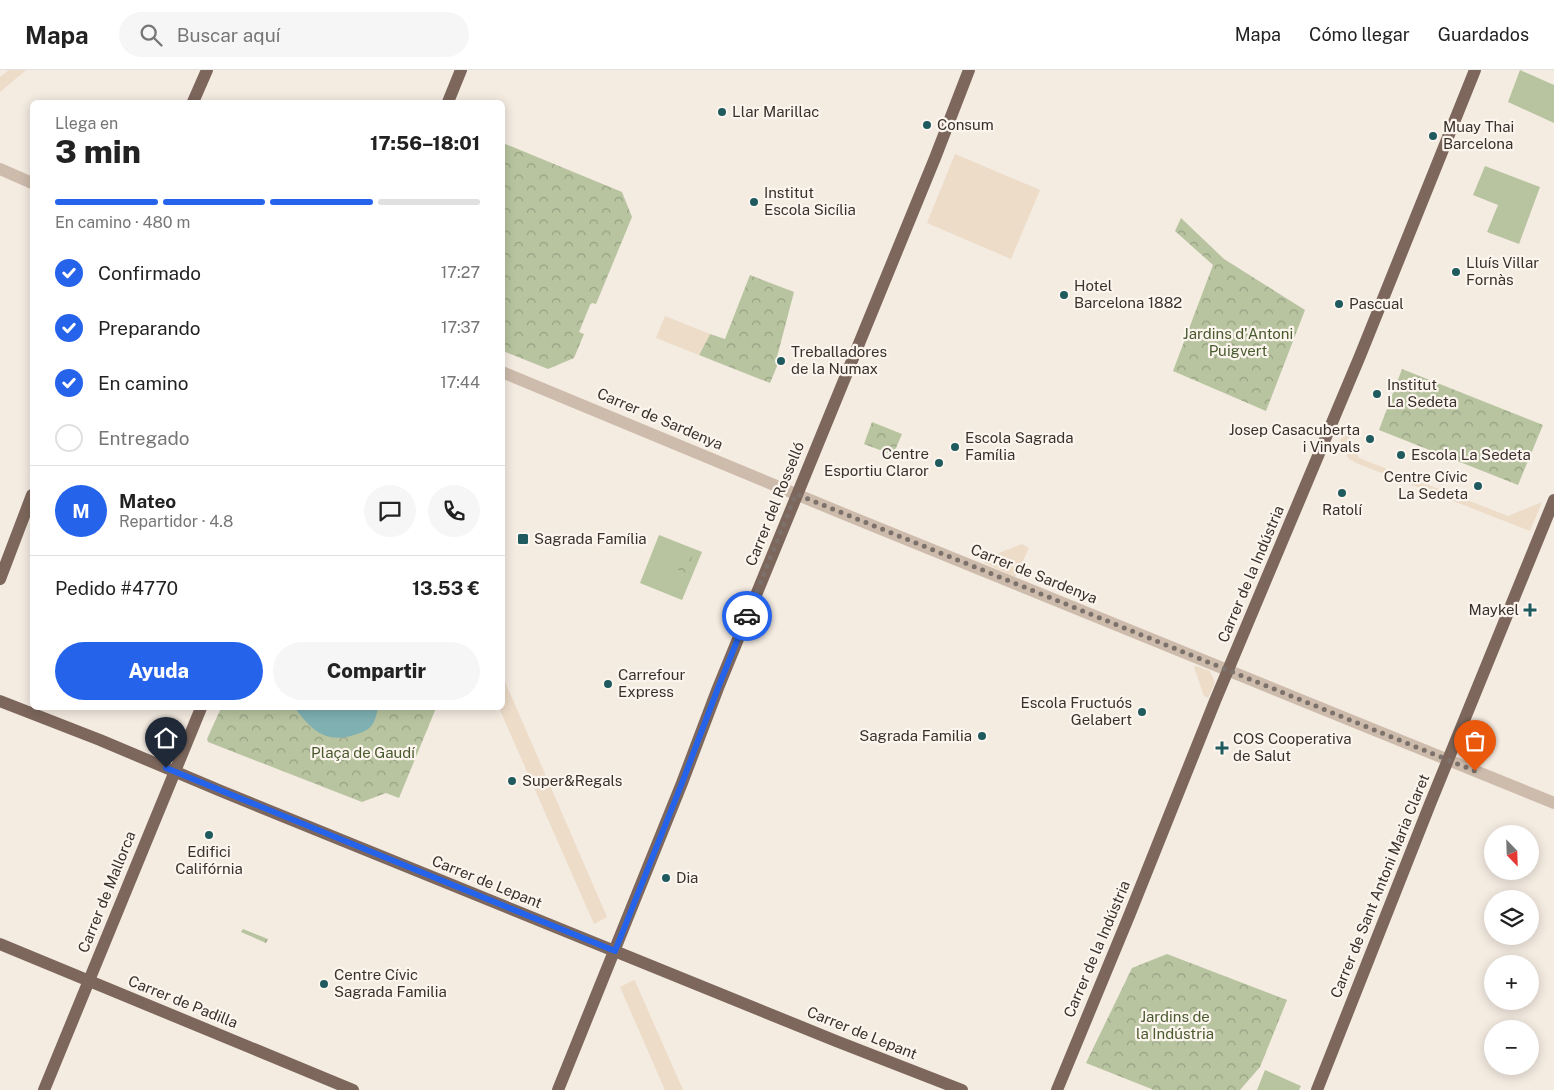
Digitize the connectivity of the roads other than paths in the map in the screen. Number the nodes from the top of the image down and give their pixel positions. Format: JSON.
{"nodes":[{"id":1,"x":207,"y":70,"type":"edge"},
{"id":2,"x":461,"y":70,"type":"edge"},
{"id":3,"x":970,"y":70,"type":"edge"},
{"id":4,"x":1475,"y":70,"type":"edge"},
{"id":5,"x":194,"y":100,"type":"edge"},
{"id":6,"x":449,"y":100,"type":"edge"},
{"id":7,"x":0,"y":169,"type":"edge"},
{"id":8,"x":30,"y":182,"type":"edge"},
{"id":9,"x":505,"y":373,"type":"edge"},
{"id":10,"x":796,"y":494,"type":"junction"},
{"id":11,"x":30,"y":499,"type":"edge"},
{"id":12,"x":1554,"y":500,"type":"edge"},
{"id":13,"x":0,"y":579,"type":"edge"},
{"id":14,"x":1228,"y":671,"type":"junction"},
{"id":15,"x":0,"y":702,"type":"edge"},
{"id":16,"x":200,"y":710,"type":"edge"},
{"id":17,"x":1448,"y":760,"type":"junction"},
{"id":18,"x":175,"y":772,"type":"junction"},
{"id":19,"x":1554,"y":802,"type":"edge"},
{"id":20,"x":0,"y":944,"type":"edge"},
{"id":21,"x":615,"y":951,"type":"junction"},
{"id":22,"x":88,"y":981,"type":"junction"},
{"id":23,"x":44,"y":1090,"type":"edge"},
{"id":24,"x":353,"y":1090,"type":"edge"},
{"id":25,"x":558,"y":1090,"type":"edge"},
{"id":26,"x":962,"y":1090,"type":"edge"},
{"id":27,"x":1057,"y":1090,"type":"edge"},
{"id":28,"x":1317,"y":1090,"type":"edge"}],
"edges":[{"from":1,"to":5,"type":"main road"},
{"from":2,"to":6,"type":"main road"},
{"from":3,"to":10,"type":"main road","name":"Carrer del Rosselló"},
{"from":4,"to":14,"type":"main road","name":"Carrer de la Indústria"},
{"from":7,"to":8,"type":"street"},
{"from":9,"to":10,"type":"street","name":"Carrer de Sardenya"},
{"from":10,"to":14,"type":"street","name":"Carrer de Sardenya"},
{"from":10,"to":21,"type":"main road","name":"Carrer del Rosselló"},
{"from":11,"to":13,"type":"main road"},
{"from":12,"to":17,"type":"main road","name":"Carrer de Sant Antoni Maria Claret"},
{"from":14,"to":17,"type":"street","name":"Carrer de Sardenya"},
{"from":14,"to":27,"type":"main road","name":"Carrer de la Indústria"},
{"from":15,"to":18,"type":"main road","name":"Carrer de Lepant"},
{"from":16,"to":18,"type":"main road","name":"Carrer de Mallorca"},
{"from":17,"to":19,"type":"street","name":"Carrer de Sardenya"},
{"from":17,"to":28,"type":"main road","name":"Carrer de Sant Antoni Maria Claret"},
{"from":18,"to":21,"type":"main road","name":"Carrer de Lepant"},
{"from":18,"to":22,"type":"main road","name":"Carrer de Mallorca"},
{"from":20,"to":22,"type":"main road","name":"Carrer de Padilla"},
{"from":21,"to":25,"type":"main road","name":"Carrer del Rosselló"},
{"from":21,"to":26,"type":"main road","name":"Carrer de Lepant"},
{"from":22,"to":23,"type":"main road","name":"Carrer de Mallorca"},
{"from":22,"to":24,"type":"main road","name":"Carrer de Padilla"}]}
